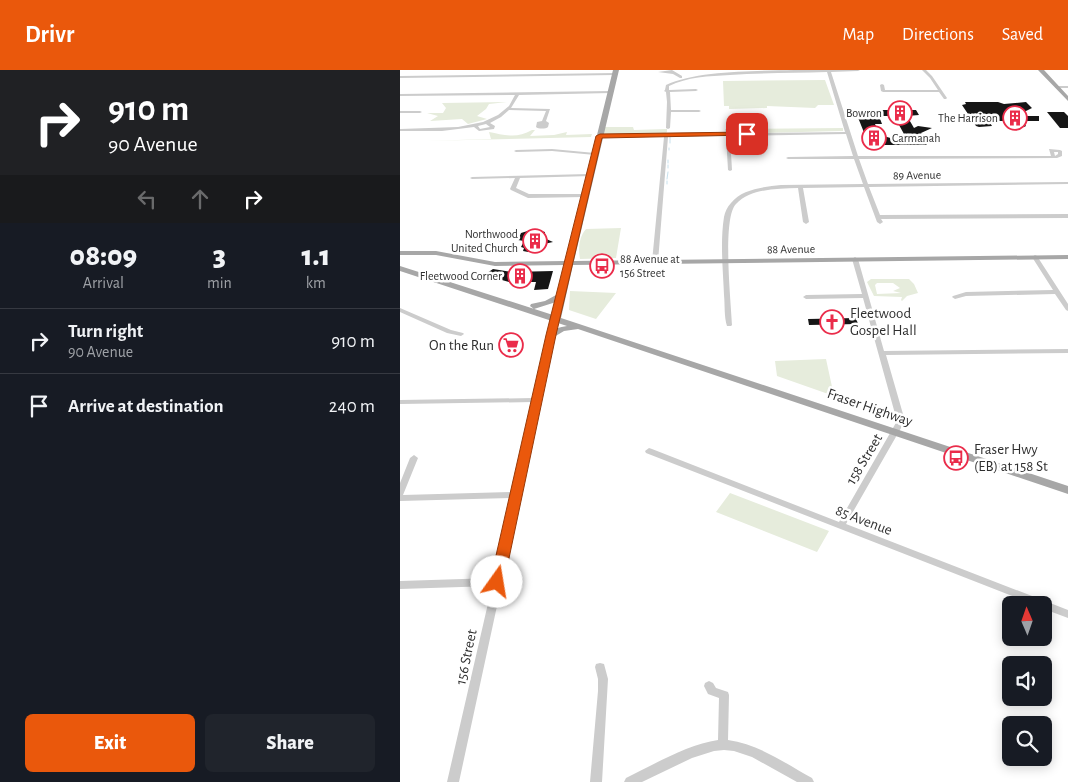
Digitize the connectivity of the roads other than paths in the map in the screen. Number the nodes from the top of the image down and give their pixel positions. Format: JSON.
{"nodes":[{"id":1,"x":858,"y":70,"type":"edge"},
{"id":2,"x":924,"y":70,"type":"edge"},
{"id":3,"x":1041,"y":70,"type":"edge"},
{"id":4,"x":829,"y":71,"type":"edge"},
{"id":5,"x":615,"y":72,"type":"edge"},
{"id":6,"x":674,"y":73,"type":"dead end"},
{"id":7,"x":400,"y":77,"type":"edge"},
{"id":8,"x":681,"y":77,"type":"junction"},
{"id":9,"x":882,"y":85,"type":"dead end"},
{"id":10,"x":1068,"y":87,"type":"edge"},
{"id":11,"x":1057,"y":88,"type":"junction"},
{"id":12,"x":696,"y":90,"type":"dead end"},
{"id":13,"x":666,"y":91,"type":"junction"},
{"id":14,"x":940,"y":91,"type":"junction"},
{"id":15,"x":610,"y":92,"type":"junction"},
{"id":16,"x":517,"y":94,"type":"junction"},
{"id":17,"x":400,"y":96,"type":"edge"},
{"id":18,"x":945,"y":98,"type":"dead end"},
{"id":19,"x":1068,"y":99,"type":"edge"},
{"id":20,"x":508,"y":109,"type":"junction"},
{"id":21,"x":669,"y":111,"type":"junction"},
{"id":22,"x":699,"y":111,"type":"dead end"},
{"id":23,"x":400,"y":112,"type":"edge"},
{"id":24,"x":420,"y":112,"type":"dead end"},
{"id":25,"x":485,"y":122,"type":"junction"},
{"id":26,"x":544,"y":122,"type":"dead end"},
{"id":27,"x":474,"y":125,"type":"junction"},
{"id":28,"x":668,"y":128,"type":"dead end"},
{"id":29,"x":400,"y":130,"type":"edge"},
{"id":30,"x":849,"y":133,"type":"junction"},
{"id":31,"x":666,"y":135,"type":"junction"},
{"id":32,"x":728,"y":135,"type":"junction"},
{"id":33,"x":600,"y":136,"type":"junction"},
{"id":34,"x":516,"y":151,"type":"dead end"},
{"id":35,"x":595,"y":154,"type":"junction"},
{"id":36,"x":1053,"y":156,"type":"dead end"},
{"id":37,"x":788,"y":158,"type":"dead end"},
{"id":38,"x":856,"y":158,"type":"junction"},
{"id":39,"x":730,"y":170,"type":"dead end"},
{"id":40,"x":518,"y":176,"type":"junction"},
{"id":41,"x":589,"y":176,"type":"junction"},
{"id":42,"x":472,"y":178,"type":"dead end"},
{"id":43,"x":1068,"y":183,"type":"edge"},
{"id":44,"x":867,"y":185,"type":"junction"},
{"id":45,"x":800,"y":187,"type":"junction"},
{"id":46,"x":732,"y":194,"type":"dead end"},
{"id":47,"x":584,"y":195,"type":"junction"},
{"id":48,"x":741,"y":198,"type":"junction"},
{"id":49,"x":1068,"y":216,"type":"edge"},
{"id":50,"x":806,"y":222,"type":"dead end"},
{"id":51,"x":400,"y":248,"type":"edge"},
{"id":52,"x":400,"y":252,"type":"edge"},
{"id":53,"x":414,"y":252,"type":"junction"},
{"id":54,"x":1068,"y":256,"type":"edge"},
{"id":55,"x":1035,"y":257,"type":"junction"},
{"id":56,"x":855,"y":260,"type":"junction"},
{"id":57,"x":727,"y":261,"type":"junction"},
{"id":58,"x":655,"y":262,"type":"junction"},
{"id":59,"x":401,"y":264,"type":"edge"},
{"id":60,"x":515,"y":264,"type":"junction"},
{"id":61,"x":568,"y":264,"type":"junction"},
{"id":62,"x":1058,"y":292,"type":"junction"},
{"id":63,"x":561,"y":296,"type":"junction"},
{"id":64,"x":866,"y":296,"type":"junction"},
{"id":65,"x":806,"y":297,"type":"dead end"},
{"id":66,"x":955,"y":297,"type":"dead end"},
{"id":67,"x":534,"y":306,"type":"junction"},
{"id":68,"x":1068,"y":309,"type":"edge"},
{"id":69,"x":400,"y":310,"type":"edge"},
{"id":70,"x":556,"y":316,"type":"junction"},
{"id":71,"x":729,"y":325,"type":"dead end"},
{"id":72,"x":583,"y":328,"type":"junction"},
{"id":73,"x":461,"y":334,"type":"dead end"},
{"id":74,"x":551,"y":335,"type":"junction"},
{"id":75,"x":1068,"y":350,"type":"edge"},
{"id":76,"x":882,"y":353,"type":"junction"},
{"id":77,"x":675,"y":358,"type":"junction"},
{"id":78,"x":537,"y":400,"type":"junction"},
{"id":79,"x":400,"y":402,"type":"edge"},
{"id":80,"x":896,"y":432,"type":"junction"},
{"id":81,"x":649,"y":451,"type":"dead end"},
{"id":82,"x":414,"y":458,"type":"dead end"},
{"id":83,"x":1068,"y":489,"type":"edge"},
{"id":84,"x":400,"y":493,"type":"edge"},
{"id":85,"x":517,"y":495,"type":"junction"},
{"id":86,"x":400,"y":498,"type":"edge"},
{"id":87,"x":841,"y":526,"type":"junction"},
{"id":88,"x":497,"y":582,"type":"junction"},
{"id":89,"x":400,"y":585,"type":"edge"},
{"id":90,"x":1068,"y":614,"type":"edge"},
{"id":91,"x":600,"y":667,"type":"dead end"},
{"id":92,"x":709,"y":686,"type":"dead end"},
{"id":93,"x":723,"y":744,"type":"junction"},
{"id":94,"x":453,"y":782,"type":"edge"},
{"id":95,"x":596,"y":782,"type":"edge"},
{"id":96,"x":630,"y":782,"type":"edge"},
{"id":97,"x":808,"y":782,"type":"edge"}],
"edges":[{"from":1,"to":4,"type":"street"},
{"from":2,"to":14,"type":"street"},
{"from":3,"to":11,"type":"main road"},
{"from":4,"to":8,"type":"street"},
{"from":4,"to":30,"type":"street"},
{"from":5,"to":7,"type":"street"},
{"from":5,"to":15,"type":"main road","name":"156 Street"},
{"from":6,"to":8,"type":"street"},
{"from":8,"to":13,"type":"street"},
{"from":9,"to":14,"type":"street"},
{"from":10,"to":11,"type":"street"},
{"from":11,"to":19,"type":"main road"},
{"from":12,"to":13,"type":"street"},
{"from":13,"to":21,"type":"street"},
{"from":14,"to":18,"type":"street"},
{"from":15,"to":16,"type":"street"},
{"from":15,"to":33,"type":"main road","name":"156 Street"},
{"from":16,"to":17,"type":"street"},
{"from":16,"to":20,"type":"street"},
{"from":20,"to":25,"type":"street"},
{"from":20,"to":26,"type":"street"},
{"from":21,"to":22,"type":"street"},
{"from":21,"to":28,"type":"street"},
{"from":23,"to":24,"type":"street"},
{"from":25,"to":27,"type":"street"},
{"from":25,"to":27,"type":"street"},
{"from":27,"to":29,"type":"street"},
{"from":30,"to":32,"type":"street"},
{"from":30,"to":38,"type":"street"},
{"from":31,"to":32,"type":"street"},
{"from":31,"to":33,"type":"street"},
{"from":31,"to":58,"type":"street"},
{"from":32,"to":39,"type":"street"},
{"from":33,"to":35,"type":"main road","name":"156 Street"},
{"from":34,"to":35,"type":"street"},
{"from":35,"to":41,"type":"main road","name":"156 Street"},
{"from":36,"to":38,"type":"street"},
{"from":37,"to":38,"type":"street"},
{"from":38,"to":44,"type":"street"},
{"from":40,"to":41,"type":"street"},
{"from":40,"to":42,"type":"street"},
{"from":40,"to":47,"type":"street"},
{"from":41,"to":47,"type":"main road","name":"156 Street"},
{"from":43,"to":44,"type":"street","name":"89 Avenue"},
{"from":44,"to":45,"type":"street","name":"89 Avenue"},
{"from":44,"to":49,"type":"street"},
{"from":45,"to":48,"type":"street","name":"89 Avenue"},
{"from":45,"to":50,"type":"street"},
{"from":46,"to":48,"type":"street"},
{"from":47,"to":61,"type":"main road","name":"156 Street"},
{"from":48,"to":57,"type":"street"},
{"from":51,"to":60,"type":"main road","name":"88 Avenue"},
{"from":52,"to":53,"type":"main road","name":"88 Avenue"},
{"from":53,"to":59,"type":"main road"},
{"from":53,"to":60,"type":"main road","name":"88 Avenue"},
{"from":54,"to":55,"type":"main road","name":"88 Avenue"},
{"from":55,"to":56,"type":"main road","name":"88 Avenue"},
{"from":55,"to":62,"type":"street"},
{"from":56,"to":57,"type":"main road","name":"88 Avenue"},
{"from":56,"to":64,"type":"street","name":"158 Street"},
{"from":57,"to":58,"type":"main road","name":"88 Avenue"},
{"from":57,"to":71,"type":"street"},
{"from":58,"to":61,"type":"main road","name":"88 Avenue"},
{"from":59,"to":67,"type":"main road","name":"Fraser Highway"},
{"from":59,"to":70,"type":"main road","name":"Fraser Highway"},
{"from":60,"to":61,"type":"main road","name":"88 Avenue"},
{"from":61,"to":63,"type":"main road","name":"156 Street"},
{"from":62,"to":66,"type":"street"},
{"from":62,"to":68,"type":"street"},
{"from":63,"to":67,"type":"main road"},
{"from":63,"to":70,"type":"main road","name":"156 Street"},
{"from":64,"to":65,"type":"street"},
{"from":64,"to":76,"type":"street","name":"158 Street"},
{"from":67,"to":70,"type":"main road","name":"Fraser Highway"},
{"from":69,"to":73,"type":"street"},
{"from":70,"to":72,"type":"main road","name":"Fraser Highway"},
{"from":70,"to":74,"type":"street","name":"156 Street"},
{"from":70,"to":77,"type":"main road","name":"Fraser Highway"},
{"from":72,"to":74,"type":"main road"},
{"from":72,"to":77,"type":"main road","name":"Fraser Highway"},
{"from":74,"to":78,"type":"street","name":"156 Street"},
{"from":75,"to":76,"type":"street"},
{"from":76,"to":80,"type":"street","name":"158 Street"},
{"from":77,"to":80,"type":"main road","name":"Fraser Highway"},
{"from":78,"to":79,"type":"street"},
{"from":78,"to":85,"type":"street","name":"156 Street"},
{"from":80,"to":83,"type":"main road","name":"Fraser Highway"},
{"from":80,"to":87,"type":"street","name":"158 Street"},
{"from":81,"to":87,"type":"street","name":"85 Avenue"},
{"from":82,"to":84,"type":"street"},
{"from":85,"to":86,"type":"street"},
{"from":85,"to":88,"type":"street","name":"156 Street"},
{"from":87,"to":90,"type":"street","name":"85 Avenue"},
{"from":88,"to":89,"type":"street"},
{"from":88,"to":94,"type":"street","name":"156 Street"},
{"from":91,"to":95,"type":"street"},
{"from":92,"to":93,"type":"street"},
{"from":93,"to":96,"type":"street"},
{"from":93,"to":97,"type":"street"}]}
